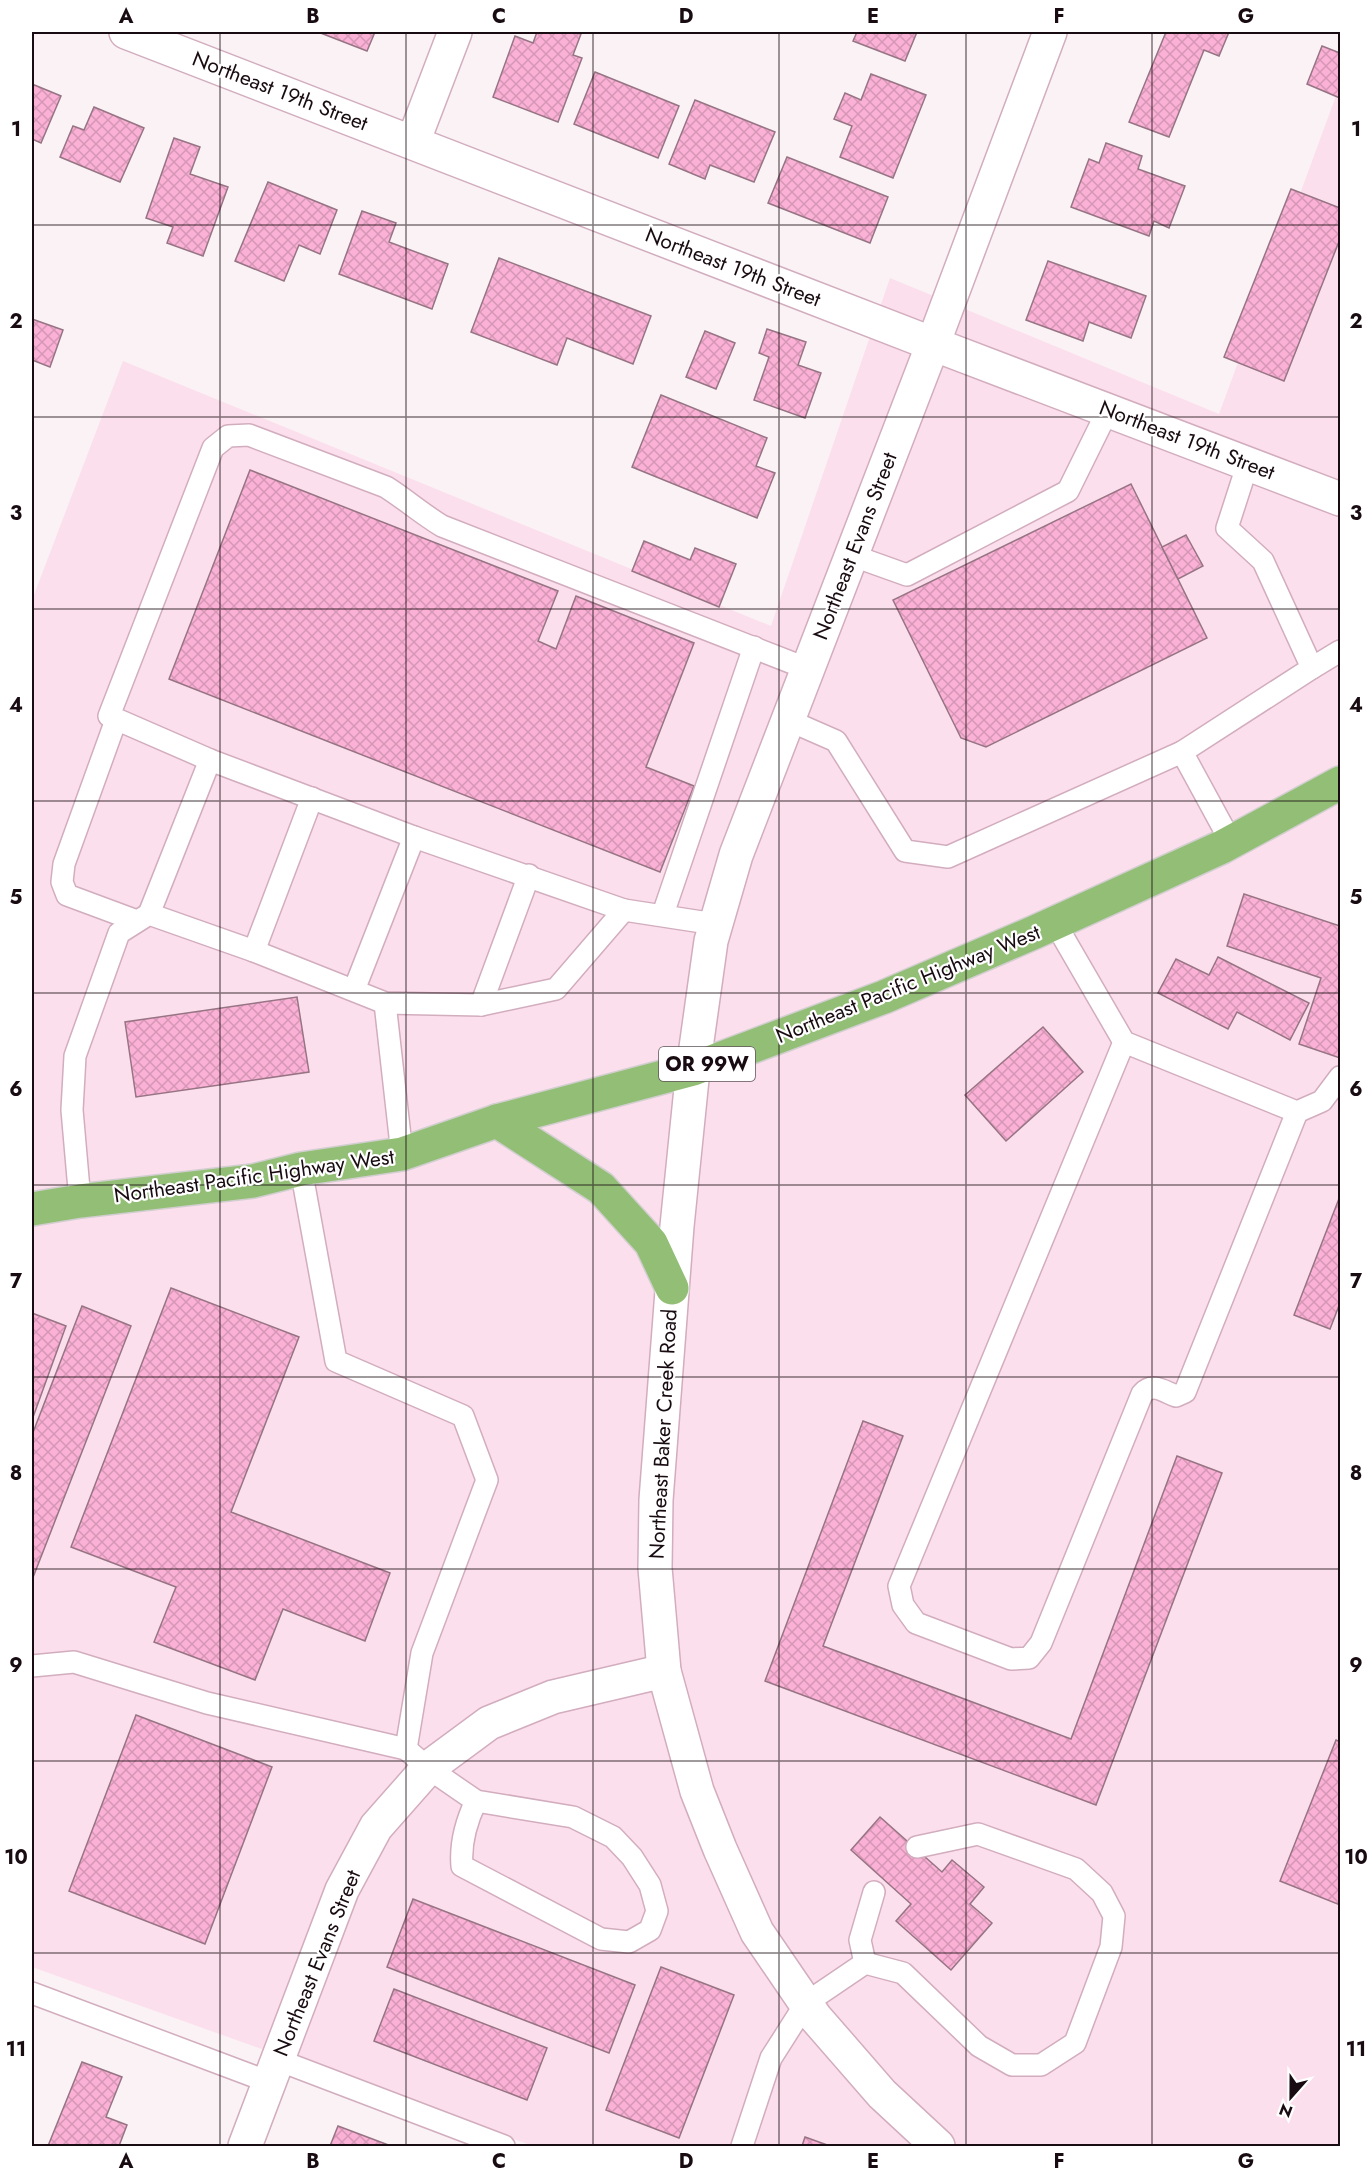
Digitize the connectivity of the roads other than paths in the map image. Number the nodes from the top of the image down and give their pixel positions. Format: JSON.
{"nodes":[{"id":1,"x":126,"y":32,"type":"edge"},
{"id":2,"x":455,"y":32,"type":"edge"},
{"id":3,"x":1050,"y":32,"type":"edge"},
{"id":4,"x":412,"y":142,"type":"junction"},
{"id":5,"x":933,"y":344,"type":"junction"},
{"id":6,"x":1108,"y":410,"type":"junction"},
{"id":7,"x":1248,"y":463,"type":"junction"},
{"id":8,"x":1340,"y":495,"type":"edge"},
{"id":9,"x":851,"y":555,"type":"junction"},
{"id":10,"x":754,"y":647,"type":"junction"},
{"id":11,"x":1341,"y":651,"type":"edge"},
{"id":12,"x":1312,"y":668,"type":"junction"},
{"id":13,"x":808,"y":669,"type":"junction"},
{"id":14,"x":116,"y":720,"type":"junction"},
{"id":15,"x":788,"y":720,"type":"junction"},
{"id":16,"x":1182,"y":752,"type":"junction"},
{"id":17,"x":210,"y":759,"type":"junction"},
{"id":18,"x":1341,"y":783,"type":"edge"},
{"id":19,"x":312,"y":798,"type":"junction"},
{"id":20,"x":414,"y":837,"type":"junction"},
{"id":21,"x":1231,"y":842,"type":"junction"},
{"id":22,"x":530,"y":875,"type":"junction"},
{"id":23,"x":624,"y":910,"type":"junction"},
{"id":24,"x":663,"y":914,"type":"junction"},
{"id":25,"x":143,"y":917,"type":"junction"},
{"id":26,"x":1055,"y":923,"type":"junction"},
{"id":27,"x":715,"y":924,"type":"junction"},
{"id":28,"x":254,"y":951,"type":"junction"},
{"id":29,"x":354,"y":990,"type":"junction"},
{"id":30,"x":385,"y":1003,"type":"junction"},
{"id":31,"x":481,"y":1005,"type":"junction"},
{"id":32,"x":1124,"y":1042,"type":"junction"},
{"id":33,"x":693,"y":1069,"type":"junction"},
{"id":34,"x":1341,"y":1077,"type":"edge"},
{"id":35,"x":1297,"y":1113,"type":"junction"},
{"id":36,"x":497,"y":1121,"type":"junction"},
{"id":37,"x":402,"y":1154,"type":"junction"},
{"id":38,"x":301,"y":1170,"type":"junction"},
{"id":39,"x":80,"y":1201,"type":"junction"},
{"id":40,"x":32,"y":1209,"type":"edge"},
{"id":41,"x":672,"y":1288,"type":"junction"},
{"id":42,"x":32,"y":1666,"type":"edge"},
{"id":43,"x":664,"y":1671,"type":"junction"},
{"id":44,"x":417,"y":1758,"type":"junction"},
{"id":45,"x":476,"y":1801,"type":"junction"},
{"id":46,"x":917,"y":1847,"type":"dead end"},
{"id":47,"x":874,"y":1892,"type":"dead end"},
{"id":48,"x":865,"y":1964,"type":"junction"},
{"id":49,"x":32,"y":1993,"type":"edge"},
{"id":50,"x":806,"y":2003,"type":"junction"},
{"id":51,"x":273,"y":2071,"type":"junction"},
{"id":52,"x":244,"y":2146,"type":"edge"},
{"id":53,"x":504,"y":2146,"type":"edge"},
{"id":54,"x":742,"y":2146,"type":"edge"},
{"id":55,"x":938,"y":2146,"type":"edge"}],
"edges":[{"from":1,"to":4,"type":"street","name":"Northeast 19th Street"},
{"from":2,"to":4,"type":"street"},
{"from":3,"to":5,"type":"street","name":"Northeast Evans Street"},
{"from":4,"to":5,"type":"street","name":"Northeast 19th Street"},
{"from":5,"to":6,"type":"street","name":"Northeast 19th Street"},
{"from":5,"to":9,"type":"street","name":"Northeast Evans Street"},
{"from":6,"to":7,"type":"street","name":"Northeast 19th Street"},
{"from":6,"to":9,"type":"lane"},
{"from":7,"to":8,"type":"street","name":"Northeast 19th Street"},
{"from":7,"to":12,"type":"lane"},
{"from":9,"to":13,"type":"street","name":"Northeast Evans Street"},
{"from":10,"to":13,"type":"lane"},
{"from":10,"to":14,"type":"lane"},
{"from":10,"to":24,"type":"lane"},
{"from":11,"to":12,"type":"lane"},
{"from":12,"to":16,"type":"lane"},
{"from":13,"to":15,"type":"street","name":"Northeast Evans Street"},
{"from":14,"to":17,"type":"lane"},
{"from":14,"to":25,"type":"lane"},
{"from":15,"to":16,"type":"lane"},
{"from":15,"to":27,"type":"street","name":"Northeast Evans Street"},
{"from":16,"to":21,"type":"lane"},
{"from":17,"to":19,"type":"lane"},
{"from":17,"to":25,"type":"lane"},
{"from":18,"to":21,"type":"highway","name":"Northeast Pacific Highway West","number":"OR 99W"},
{"from":19,"to":20,"type":"lane"},
{"from":19,"to":28,"type":"lane"},
{"from":20,"to":22,"type":"lane"},
{"from":20,"to":29,"type":"lane"},
{"from":21,"to":26,"type":"highway","name":"Northeast Pacific Highway West","number":"OR 99W"},
{"from":22,"to":23,"type":"lane"},
{"from":22,"to":31,"type":"lane"},
{"from":23,"to":24,"type":"lane"},
{"from":23,"to":31,"type":"lane"},
{"from":24,"to":27,"type":"lane"},
{"from":25,"to":28,"type":"lane"},
{"from":25,"to":39,"type":"lane"},
{"from":26,"to":32,"type":"lane"},
{"from":26,"to":33,"type":"highway","name":"Northeast Pacific Highway West","number":"OR 99W"},
{"from":27,"to":33,"type":"street","name":"Northeast Evans Street"},
{"from":28,"to":29,"type":"lane"},
{"from":29,"to":30,"type":"lane"},
{"from":30,"to":31,"type":"lane"},
{"from":30,"to":37,"type":"lane"},
{"from":32,"to":35,"type":"lane"},
{"from":32,"to":35,"type":"lane"},
{"from":33,"to":36,"type":"highway","name":"Northeast Pacific Highway West","number":"OR 99W"},
{"from":33,"to":41,"type":"street","name":"Northeast Baker Creek Road"},
{"from":34,"to":35,"type":"lane"},
{"from":36,"to":37,"type":"highway","name":"Northeast Pacific Highway West","number":"OR 99W"},
{"from":36,"to":41,"type":"highway"},
{"from":37,"to":38,"type":"highway","name":"Northeast Pacific Highway West","number":"OR 99W"},
{"from":38,"to":39,"type":"highway","name":"Northeast Pacific Highway West","number":"OR 99W"},
{"from":38,"to":44,"type":"lane"},
{"from":39,"to":40,"type":"highway","name":"Northeast Pacific Highway West","number":"OR 99W"},
{"from":41,"to":43,"type":"street","name":"Northeast Baker Creek Road"},
{"from":42,"to":44,"type":"lane"},
{"from":43,"to":44,"type":"street","name":"Northeast Evans Street"},
{"from":43,"to":50,"type":"street","name":"Northeast Baker Creek Road"},
{"from":44,"to":45,"type":"lane"},
{"from":44,"to":51,"type":"street","name":"Northeast Evans Street"},
{"from":45,"to":45,"type":"lane"},
{"from":46,"to":48,"type":"lane"},
{"from":47,"to":48,"type":"lane"},
{"from":48,"to":50,"type":"lane"},
{"from":49,"to":51,"type":"lane"},
{"from":50,"to":54,"type":"lane"},
{"from":50,"to":55,"type":"street","name":"Northeast Baker Creek Road"},
{"from":51,"to":52,"type":"street","name":"Northeast Evans Street"},
{"from":51,"to":53,"type":"lane"}]}
